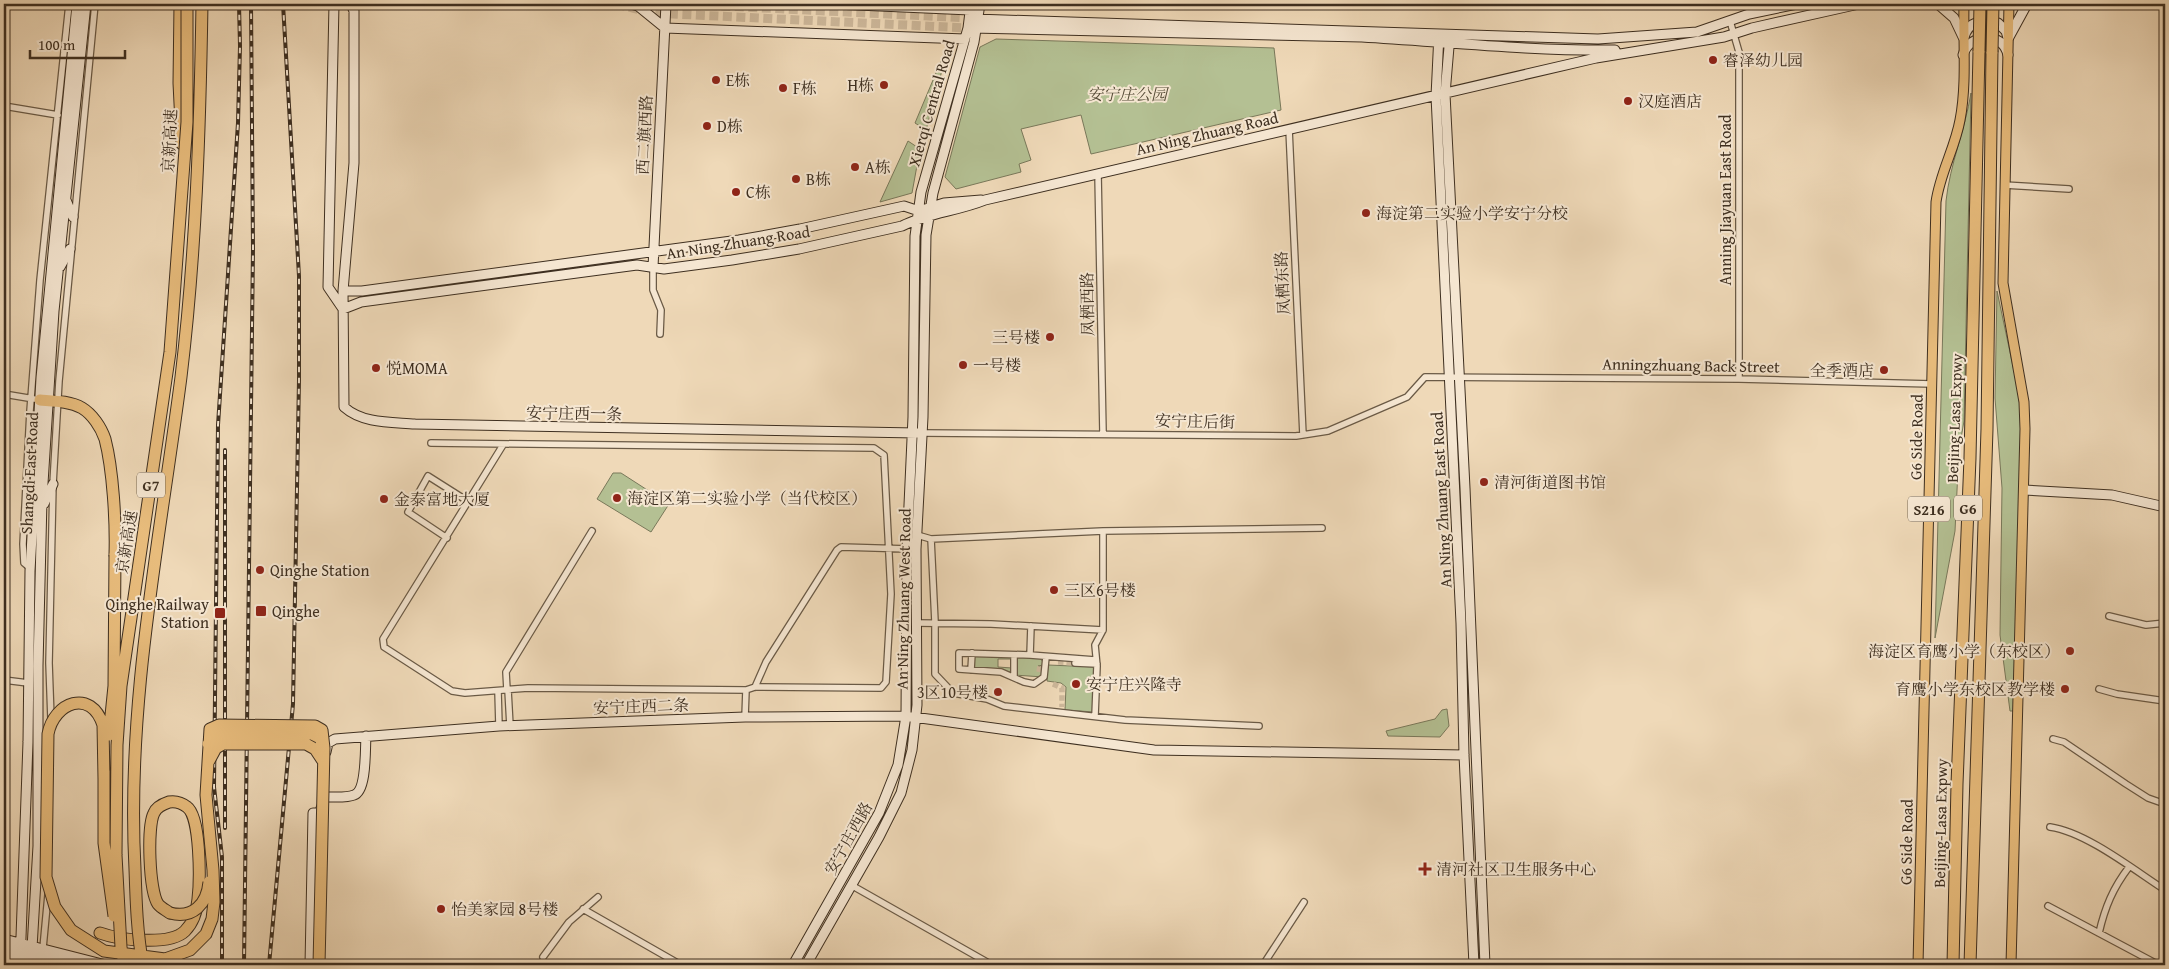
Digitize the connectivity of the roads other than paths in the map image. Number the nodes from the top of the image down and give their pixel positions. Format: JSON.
{"nodes":[{"id":1,"x":69,"y":4,"type":"edge"},
{"id":2,"x":77,"y":4,"type":"edge"},
{"id":3,"x":86,"y":4,"type":"edge"},
{"id":4,"x":95,"y":4,"type":"edge"},
{"id":5,"x":180,"y":4,"type":"edge"},
{"id":6,"x":187,"y":4,"type":"edge"},
{"id":7,"x":202,"y":4,"type":"edge"},
{"id":8,"x":334,"y":4,"type":"edge"},
{"id":9,"x":351,"y":4,"type":"edge"},
{"id":10,"x":631,"y":4,"type":"edge"},
{"id":11,"x":666,"y":4,"type":"edge"},
{"id":12,"x":836,"y":4,"type":"edge"},
{"id":13,"x":980,"y":4,"type":"edge"},
{"id":14,"x":1797,"y":4,"type":"edge"},
{"id":15,"x":1859,"y":4,"type":"edge"},
{"id":16,"x":1938,"y":4,"type":"edge"},
{"id":17,"x":1964,"y":4,"type":"edge"},
{"id":18,"x":1980,"y":4,"type":"edge"},
{"id":19,"x":1993,"y":4,"type":"edge"},
{"id":20,"x":2009,"y":4,"type":"edge"},
{"id":21,"x":2027,"y":4,"type":"edge"},
{"id":22,"x":972,"y":18,"type":"edge"},
{"id":23,"x":1730,"y":21,"type":"junction"},
{"id":24,"x":665,"y":28,"type":"junction"},
{"id":25,"x":1735,"y":34,"type":"junction"},
{"id":26,"x":1439,"y":38,"type":"junction"},
{"id":27,"x":1449,"y":38,"type":"junction"},
{"id":28,"x":965,"y":39,"type":"junction"},
{"id":29,"x":1963,"y":40,"type":"junction"},
{"id":30,"x":2008,"y":42,"type":"junction"},
{"id":31,"x":1640,"y":50,"type":"junction"},
{"id":32,"x":2008,"y":56,"type":"junction"},
{"id":33,"x":1963,"y":58,"type":"junction"},
{"id":34,"x":1441,"y":95,"type":"junction"},
{"id":35,"x":72,"y":101,"type":"junction"},
{"id":36,"x":4,"y":106,"type":"edge"},
{"id":37,"x":66,"y":116,"type":"junction"},
{"id":38,"x":1289,"y":129,"type":"junction"},
{"id":39,"x":184,"y":174,"type":"junction"},
{"id":40,"x":1098,"y":174,"type":"junction"},
{"id":41,"x":2004,"y":185,"type":"junction"},
{"id":42,"x":2069,"y":189,"type":"dead end"},
{"id":43,"x":66,"y":200,"type":"junction"},
{"id":44,"x":930,"y":213,"type":"junction"},
{"id":45,"x":918,"y":215,"type":"junction"},
{"id":46,"x":73,"y":217,"type":"junction"},
{"id":47,"x":70,"y":249,"type":"junction"},
{"id":48,"x":653,"y":251,"type":"junction"},
{"id":49,"x":653,"y":267,"type":"junction"},
{"id":50,"x":58,"y":269,"type":"junction"},
{"id":51,"x":343,"y":291,"type":"junction"},
{"id":52,"x":343,"y":309,"type":"junction"},
{"id":53,"x":660,"y":334,"type":"dead end"},
{"id":54,"x":1450,"y":376,"type":"junction"},
{"id":55,"x":1460,"y":376,"type":"junction"},
{"id":56,"x":1739,"y":379,"type":"junction"},
{"id":57,"x":1932,"y":384,"type":"junction"},
{"id":58,"x":4,"y":394,"type":"edge"},
{"id":59,"x":44,"y":400,"type":"junction"},
{"id":60,"x":923,"y":433,"type":"junction"},
{"id":61,"x":1103,"y":433,"type":"junction"},
{"id":62,"x":912,"y":434,"type":"junction"},
{"id":63,"x":1302,"y":435,"type":"junction"},
{"id":64,"x":431,"y":443,"type":"dead end"},
{"id":65,"x":503,"y":445,"type":"junction"},
{"id":66,"x":53,"y":484,"type":"junction"},
{"id":67,"x":2024,"y":490,"type":"junction"},
{"id":68,"x":469,"y":502,"type":"junction"},
{"id":69,"x":2165,"y":507,"type":"edge"},
{"id":70,"x":41,"y":511,"type":"junction"},
{"id":71,"x":1322,"y":528,"type":"dead end"},
{"id":72,"x":1103,"y":531,"type":"junction"},
{"id":73,"x":592,"y":532,"type":"dead end"},
{"id":74,"x":917,"y":535,"type":"junction"},
{"id":75,"x":447,"y":538,"type":"junction"},
{"id":76,"x":931,"y":539,"type":"junction"},
{"id":77,"x":890,"y":547,"type":"junction"},
{"id":78,"x":912,"y":549,"type":"junction"},
{"id":79,"x":2109,"y":616,"type":"dead end"},
{"id":80,"x":935,"y":622,"type":"junction"},
{"id":81,"x":918,"y":623,"type":"junction"},
{"id":82,"x":2165,"y":624,"type":"edge"},
{"id":83,"x":1031,"y":626,"type":"junction"},
{"id":84,"x":1103,"y":630,"type":"junction"},
{"id":85,"x":972,"y":653,"type":"junction"},
{"id":86,"x":1014,"y":655,"type":"junction"},
{"id":87,"x":1030,"y":655,"type":"junction"},
{"id":88,"x":1046,"y":656,"type":"junction"},
{"id":89,"x":1096,"y":662,"type":"junction"},
{"id":90,"x":1075,"y":663,"type":"tunnel mouth"},
{"id":91,"x":971,"y":670,"type":"junction"},
{"id":92,"x":1014,"y":677,"type":"junction"},
{"id":93,"x":4,"y":680,"type":"edge"},
{"id":94,"x":28,"y":683,"type":"junction"},
{"id":95,"x":755,"y":687,"type":"junction"},
{"id":96,"x":2099,"y":689,"type":"dead end"},
{"id":97,"x":498,"y":690,"type":"junction"},
{"id":98,"x":508,"y":690,"type":"junction"},
{"id":99,"x":746,"y":690,"type":"junction"},
{"id":100,"x":2165,"y":701,"type":"edge"},
{"id":101,"x":906,"y":716,"type":"junction"},
{"id":102,"x":1095,"y":716,"type":"junction"},
{"id":103,"x":745,"y":717,"type":"junction"},
{"id":104,"x":917,"y":717,"type":"junction"},
{"id":105,"x":498,"y":726,"type":"junction"},
{"id":106,"x":510,"y":726,"type":"junction"},
{"id":107,"x":1259,"y":726,"type":"dead end"},
{"id":108,"x":366,"y":736,"type":"junction"},
{"id":109,"x":2053,"y":739,"type":"dead end"},
{"id":110,"x":1464,"y":756,"type":"junction"},
{"id":111,"x":323,"y":760,"type":"junction"},
{"id":112,"x":207,"y":764,"type":"junction"},
{"id":113,"x":104,"y":779,"type":"junction"},
{"id":114,"x":327,"y":797,"type":"junction"},
{"id":115,"x":2165,"y":804,"type":"edge"},
{"id":116,"x":2050,"y":827,"type":"dead end"},
{"id":117,"x":211,"y":848,"type":"junction"},
{"id":118,"x":2128,"y":867,"type":"junction"},
{"id":119,"x":851,"y":885,"type":"junction"},
{"id":120,"x":2165,"y":890,"type":"edge"},
{"id":121,"x":598,"y":897,"type":"dead end"},
{"id":122,"x":1304,"y":902,"type":"dead end"},
{"id":123,"x":2048,"y":906,"type":"dead end"},
{"id":124,"x":583,"y":909,"type":"junction"},
{"id":125,"x":100,"y":932,"type":"dead end"},
{"id":126,"x":2099,"y":933,"type":"junction"},
{"id":127,"x":4,"y":939,"type":"edge"},
{"id":128,"x":4,"y":947,"type":"edge"},
{"id":129,"x":121,"y":947,"type":"junction"},
{"id":130,"x":44,"y":948,"type":"junction"},
{"id":131,"x":4,"y":955,"type":"edge"},
{"id":132,"x":21,"y":955,"type":"edge"},
{"id":133,"x":32,"y":957,"type":"edge"},
{"id":134,"x":543,"y":957,"type":"dead end"},
{"id":135,"x":76,"y":961,"type":"edge"},
{"id":136,"x":4,"y":964,"type":"edge"},
{"id":137,"x":9,"y":965,"type":"edge"},
{"id":138,"x":46,"y":965,"type":"edge"},
{"id":139,"x":106,"y":965,"type":"edge"},
{"id":140,"x":124,"y":965,"type":"edge"},
{"id":141,"x":143,"y":965,"type":"edge"},
{"id":142,"x":310,"y":965,"type":"edge"},
{"id":143,"x":319,"y":965,"type":"edge"},
{"id":144,"x":681,"y":965,"type":"edge"},
{"id":145,"x":793,"y":965,"type":"edge"},
{"id":146,"x":806,"y":965,"type":"edge"},
{"id":147,"x":992,"y":965,"type":"edge"},
{"id":148,"x":1263,"y":965,"type":"edge"},
{"id":149,"x":1474,"y":965,"type":"edge"},
{"id":150,"x":1485,"y":965,"type":"edge"},
{"id":151,"x":1918,"y":965,"type":"edge"},
{"id":152,"x":1953,"y":965,"type":"edge"},
{"id":153,"x":1970,"y":965,"type":"edge"},
{"id":154,"x":2011,"y":965,"type":"edge"},
{"id":155,"x":2159,"y":965,"type":"edge"}],
"edges":[{"from":1,"to":35,"type":"street"},
{"from":2,"to":35,"type":"main road","name":"Shangdi East Road"},
{"from":3,"to":35,"type":"main road","name":"Shangdi East Road"},
{"from":4,"to":35,"type":"street"},
{"from":5,"to":39,"type":"highway","bridge":true},
{"from":6,"to":39,"type":"highway","name":"京新高速","number":"G7","bridge":true},
{"from":7,"to":141,"type":"highway","name":"京新高速","number":"G7","bridge":true},
{"from":8,"to":52,"type":"main road"},
{"from":9,"to":51,"type":"main road","name":"安宁庄西一条"},
{"from":10,"to":24,"type":"main road"},
{"from":11,"to":24,"type":"main road","name":"西二旗西路"},
{"from":12,"to":22,"type":"main road"},
{"from":13,"to":22,"type":"main road","name":"Xierqi Central Road"},
{"from":14,"to":23,"type":"main road"},
{"from":15,"to":25,"type":"main road"},
{"from":16,"to":29,"type":"main road"},
{"from":17,"to":29,"type":"main road","name":"G6 Side Road","number":"S216"},
{"from":18,"to":152,"type":"highway","name":"Beijing-Lasa Expwy","number":"G6","bridge":true},
{"from":19,"to":153,"type":"highway","name":"Beijing-Lasa Expwy","number":"G6","bridge":true},
{"from":20,"to":30,"type":"main road"},
{"from":21,"to":30,"type":"main road"},
{"from":22,"to":26,"type":"main road"},
{"from":22,"to":28,"type":"main road","name":"Xierqi Central Road"},
{"from":22,"to":44,"type":"main road","name":"Xierqi Central Road"},
{"from":23,"to":25,"type":"street","name":"Anning Jiayuan East Road"},
{"from":23,"to":27,"type":"main road"},
{"from":24,"to":28,"type":"main road"},
{"from":24,"to":48,"type":"main road","name":"西二旗西路"},
{"from":25,"to":31,"type":"main road"},
{"from":25,"to":56,"type":"street","name":"Anning Jiayuan East Road"},
{"from":26,"to":27,"type":"main road"},
{"from":26,"to":34,"type":"main road","name":"An Ning Zhuang East Road"},
{"from":27,"to":31,"type":"main road"},
{"from":27,"to":34,"type":"main road","name":"An Ning Zhuang East Road"},
{"from":28,"to":45,"type":"main road","name":"Xierqi Central Road"},
{"from":29,"to":30,"type":"main road"},
{"from":29,"to":33,"type":"main road","name":"G6 Side Road","number":"S216"},
{"from":30,"to":32,"type":"main road"},
{"from":31,"to":34,"type":"main road","name":"An Ning Zhuang Road"},
{"from":32,"to":33,"type":"main road"},
{"from":32,"to":41,"type":"main road"},
{"from":33,"to":57,"type":"main road","name":"G6 Side Road","number":"S216"},
{"from":34,"to":38,"type":"main road","name":"An Ning Zhuang Road"},
{"from":34,"to":54,"type":"main road","name":"An Ning Zhuang East Road"},
{"from":34,"to":55,"type":"main road","name":"An Ning Zhuang East Road"},
{"from":35,"to":37,"type":"main road","name":"Shangdi East Road"},
{"from":35,"to":46,"type":"street"},
{"from":36,"to":37,"type":"street"},
{"from":37,"to":43,"type":"main road","name":"Shangdi East Road"},
{"from":37,"to":59,"type":"main road","name":"Shangdi East Road"},
{"from":38,"to":40,"type":"main road","name":"An Ning Zhuang Road"},
{"from":38,"to":63,"type":"street","name":"凤栖东路"},
{"from":39,"to":129,"type":"highway","name":"京新高速","number":"G7","bridge":true},
{"from":40,"to":44,"type":"main road","name":"An Ning Zhuang Road"},
{"from":40,"to":61,"type":"street","name":"凤栖西路"},
{"from":41,"to":42,"type":"street"},
{"from":41,"to":67,"type":"main road"},
{"from":43,"to":46,"type":"main road"},
{"from":43,"to":50,"type":"main road","name":"Shangdi East Road"},
{"from":44,"to":45,"type":"main road","name":"An Ning Zhuang Road"},
{"from":44,"to":60,"type":"main road","name":"An Ning Zhuang West Road"},
{"from":45,"to":48,"type":"main road","name":"An Ning Zhuang Road"},
{"from":45,"to":49,"type":"main road","name":"An Ning Zhuang Road"},
{"from":45,"to":62,"type":"main road","name":"Xierqi Central Road"},
{"from":46,"to":47,"type":"street"},
{"from":47,"to":50,"type":"main road"},
{"from":47,"to":59,"type":"street"},
{"from":48,"to":49,"type":"main road","name":"西二旗西路"},
{"from":48,"to":51,"type":"main road","name":"An Ning Zhuang Road"},
{"from":49,"to":52,"type":"main road","name":"An Ning Zhuang Road"},
{"from":49,"to":53,"type":"street"},
{"from":50,"to":59,"type":"main road","name":"Shangdi East Road"},
{"from":51,"to":52,"type":"main road","name":"安宁庄西一条"},
{"from":52,"to":62,"type":"main road","name":"安宁庄西一条"},
{"from":54,"to":55,"type":"street","name":"Anningzhuang Back Street"},
{"from":54,"to":63,"type":"street","name":"安宁庄后街"},
{"from":54,"to":110,"type":"main road","name":"An Ning Zhuang East Road"},
{"from":55,"to":56,"type":"street","name":"Anningzhuang Back Street"},
{"from":55,"to":150,"type":"main road","name":"An Ning Zhuang East Road"},
{"from":56,"to":57,"type":"street","name":"Anningzhuang Back Street"},
{"from":57,"to":151,"type":"main road","name":"G6 Side Road","number":"S216"},
{"from":58,"to":59,"type":"street"},
{"from":59,"to":66,"type":"street"},
{"from":59,"to":70,"type":"main road","name":"Shangdi East Road"},
{"from":59,"to":94,"type":"main road","name":"Shangdi East Road"},
{"from":59,"to":113,"type":"highway","bridge":true},
{"from":60,"to":61,"type":"street","name":"安宁庄后街"},
{"from":60,"to":62,"type":"main road","name":"安宁庄西一条"},
{"from":60,"to":74,"type":"main road","name":"An Ning Zhuang West Road"},
{"from":61,"to":63,"type":"street","name":"安宁庄后街"},
{"from":62,"to":78,"type":"main road","name":"Xierqi Central Road"},
{"from":64,"to":65,"type":"street"},
{"from":65,"to":68,"type":"street"},
{"from":65,"to":77,"type":"street"},
{"from":66,"to":70,"type":"main road"},
{"from":66,"to":130,"type":"street"},
{"from":67,"to":69,"type":"main road"},
{"from":67,"to":154,"type":"main road"},
{"from":68,"to":75,"type":"street"},
{"from":68,"to":75,"type":"street"},
{"from":70,"to":133,"type":"main road","name":"Shangdi East Road"},
{"from":71,"to":72,"type":"street"},
{"from":72,"to":76,"type":"street"},
{"from":72,"to":84,"type":"street"},
{"from":73,"to":98,"type":"street"},
{"from":74,"to":76,"type":"street"},
{"from":74,"to":78,"type":"main road","name":"An Ning Zhuang West Road"},
{"from":75,"to":97,"type":"street"},
{"from":76,"to":80,"type":"street"},
{"from":77,"to":78,"type":"street"},
{"from":77,"to":95,"type":"street"},
{"from":77,"to":95,"type":"street"},
{"from":78,"to":81,"type":"main road","name":"An Ning Zhuang West Road"},
{"from":78,"to":101,"type":"main road","name":"安宁庄西路"},
{"from":79,"to":82,"type":"street"},
{"from":80,"to":81,"type":"street"},
{"from":80,"to":83,"type":"street"},
{"from":80,"to":102,"type":"street"},
{"from":81,"to":104,"type":"main road","name":"An Ning Zhuang West Road"},
{"from":83,"to":84,"type":"street"},
{"from":83,"to":87,"type":"street"},
{"from":84,"to":89,"type":"street"},
{"from":85,"to":86,"type":"street"},
{"from":85,"to":91,"type":"street"},
{"from":85,"to":91,"type":"street"},
{"from":86,"to":87,"type":"street"},
{"from":86,"to":92,"type":"street"},
{"from":87,"to":88,"type":"street"},
{"from":88,"to":89,"type":"street"},
{"from":88,"to":92,"type":"street"},
{"from":89,"to":90,"type":"street"},
{"from":89,"to":102,"type":"street"},
{"from":91,"to":92,"type":"street"},
{"from":93,"to":94,"type":"street"},
{"from":94,"to":132,"type":"main road","name":"Shangdi East Road"},
{"from":95,"to":99,"type":"street"},
{"from":96,"to":100,"type":"street"},
{"from":97,"to":98,"type":"street"},
{"from":97,"to":105,"type":"street"},
{"from":98,"to":99,"type":"street"},
{"from":98,"to":106,"type":"street"},
{"from":99,"to":103,"type":"street"},
{"from":101,"to":103,"type":"main road","name":"安宁庄西二条"},
{"from":101,"to":104,"type":"main road","name":"安宁庄西二条"},
{"from":101,"to":145,"type":"main road","name":"安宁庄西路"},
{"from":102,"to":107,"type":"street"},
{"from":103,"to":106,"type":"main road","name":"安宁庄西二条"},
{"from":104,"to":110,"type":"main road","name":"安宁庄西二条"},
{"from":104,"to":119,"type":"main road","name":"An Ning Zhuang West Road"},
{"from":105,"to":106,"type":"main road","name":"安宁庄西二条"},
{"from":105,"to":108,"type":"main road","name":"安宁庄西二条"},
{"from":108,"to":114,"type":"main road"},
{"from":108,"to":114,"type":"main road","name":"安宁庄西二条"},
{"from":109,"to":115,"type":"street"},
{"from":110,"to":149,"type":"main road","name":"An Ning Zhuang East Road"},
{"from":111,"to":112,"type":"highway","bridge":true},
{"from":111,"to":112,"type":"highway","bridge":true},
{"from":111,"to":143,"type":"highway","bridge":true},
{"from":112,"to":117,"type":"highway","bridge":true},
{"from":113,"to":117,"type":"highway","bridge":true},
{"from":113,"to":129,"type":"highway","bridge":true},
{"from":114,"to":142,"type":"main road"},
{"from":116,"to":118,"type":"street"},
{"from":117,"to":125,"type":"highway","bridge":true},
{"from":118,"to":120,"type":"street"},
{"from":118,"to":126,"type":"street"},
{"from":119,"to":146,"type":"main road","name":"An Ning Zhuang West Road"},
{"from":119,"to":147,"type":"street"},
{"from":121,"to":124,"type":"street"},
{"from":122,"to":148,"type":"street"},
{"from":123,"to":126,"type":"street"},
{"from":124,"to":134,"type":"street"},
{"from":124,"to":144,"type":"street"},
{"from":126,"to":155,"type":"street"},
{"from":127,"to":132,"type":"main road"},
{"from":128,"to":132,"type":"main road"},
{"from":129,"to":140,"type":"highway","name":"京新高速","number":"G7","bridge":true},
{"from":130,"to":133,"type":"main road"},
{"from":130,"to":135,"type":"main road"},
{"from":131,"to":132,"type":"main road"},
{"from":132,"to":133,"type":"main road"},
{"from":132,"to":133,"type":"main road"},
{"from":133,"to":135,"type":"main road"},
{"from":133,"to":138,"type":"main road"},
{"from":135,"to":139,"type":"main road"},
{"from":136,"to":137,"type":"main road"}]}
